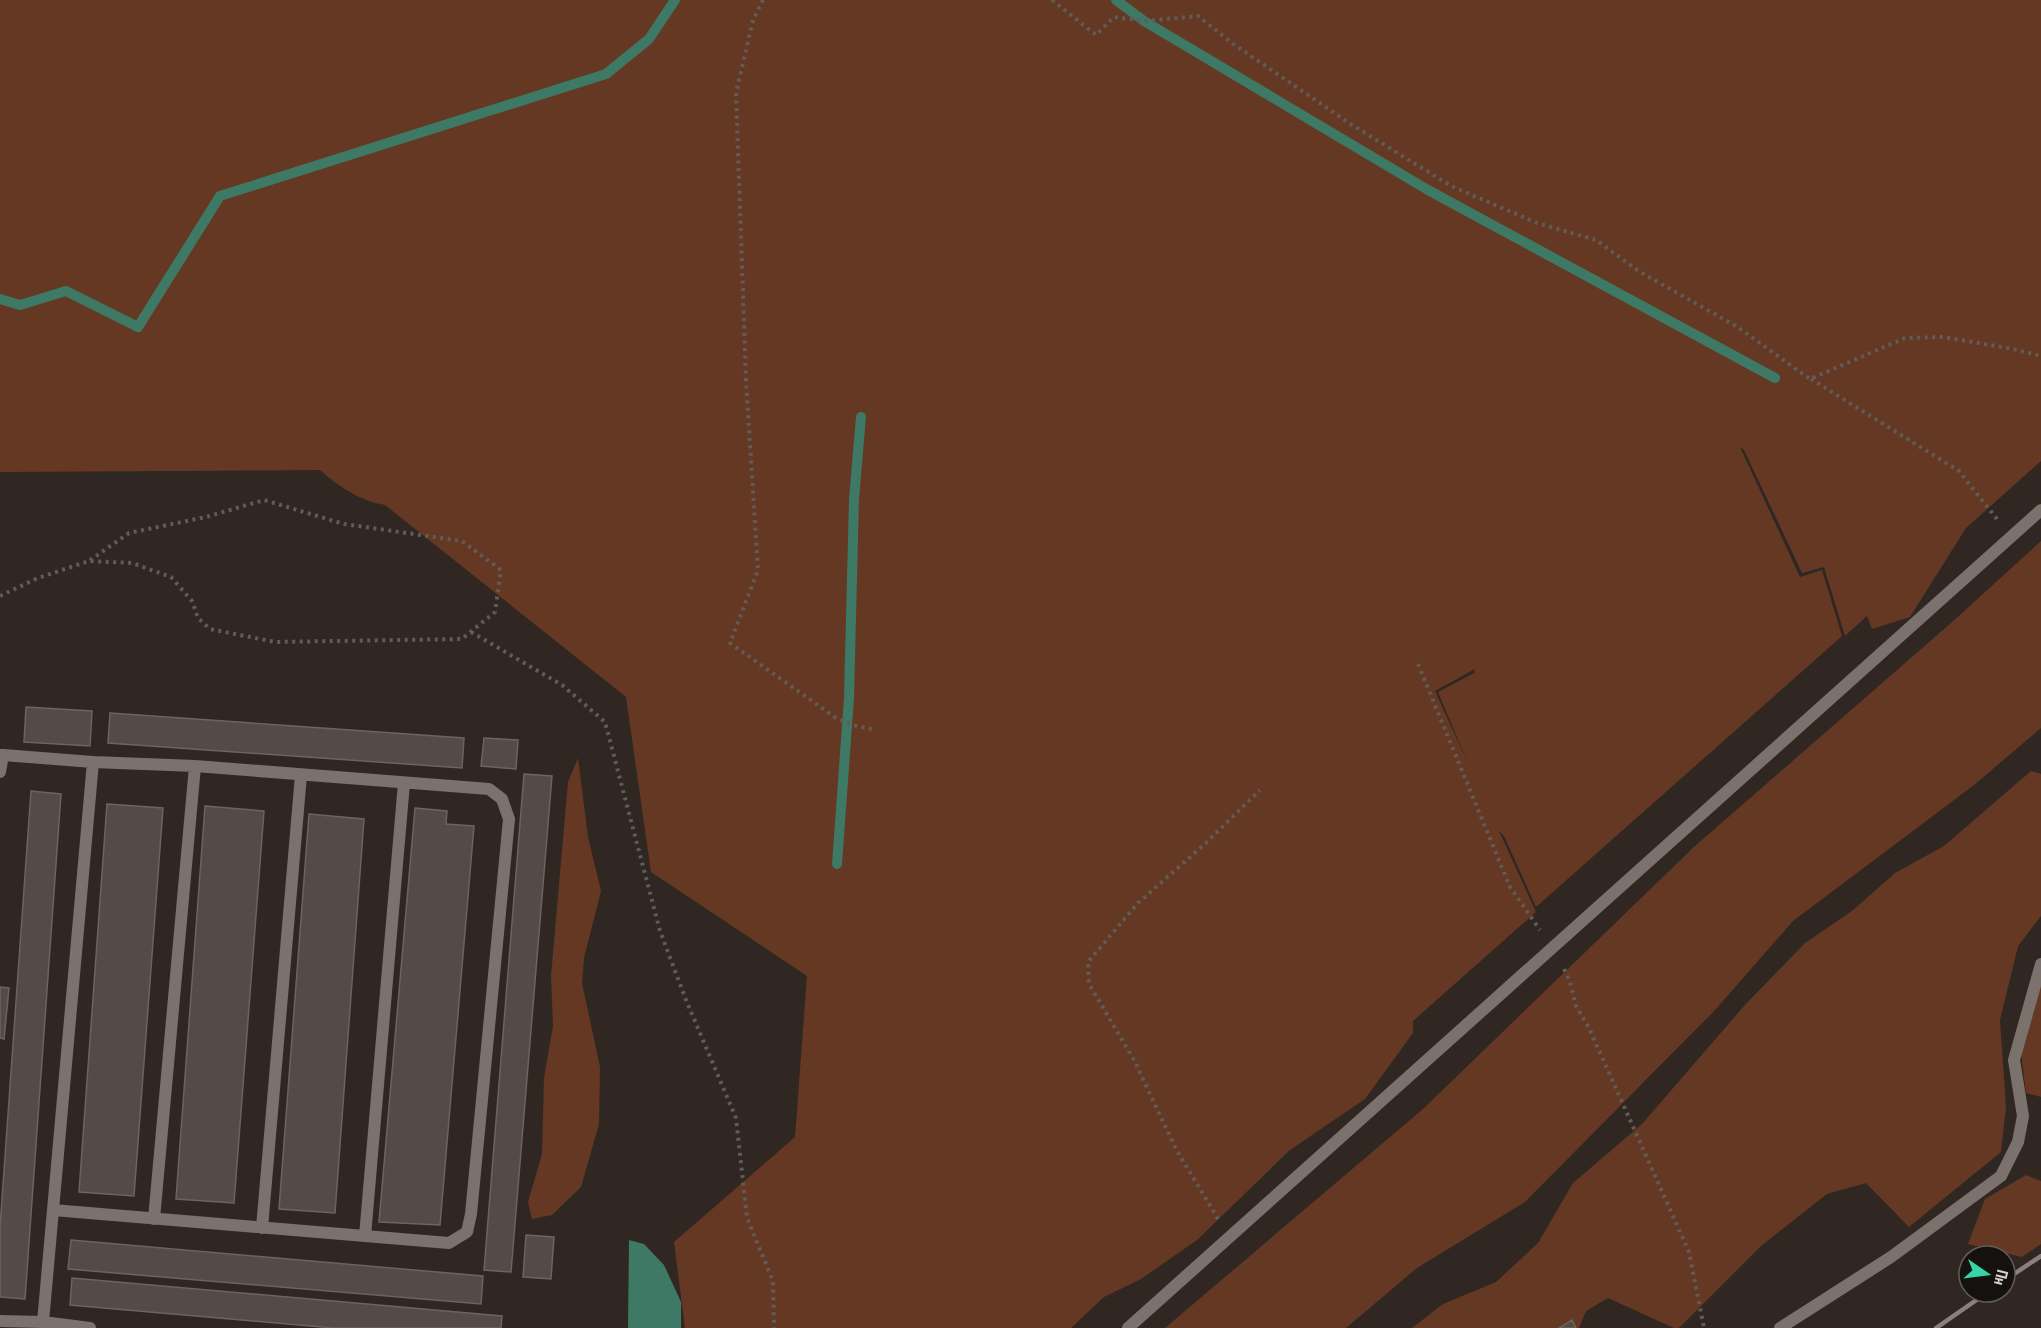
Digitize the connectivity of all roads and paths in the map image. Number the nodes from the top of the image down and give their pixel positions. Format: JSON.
{"nodes":[{"id":1,"x":763,"y":0,"type":"edge"},
{"id":2,"x":1052,"y":0,"type":"edge"},
{"id":3,"x":2041,"y":356,"type":"edge"},
{"id":4,"x":1810,"y":379,"type":"junction"},
{"id":5,"x":2041,"y":510,"type":"edge"},
{"id":6,"x":2010,"y":537,"type":"junction"},
{"id":7,"x":89,"y":561,"type":"junction"},
{"id":8,"x":0,"y":596,"type":"edge"},
{"id":9,"x":471,"y":632,"type":"junction"},
{"id":10,"x":1418,"y":664,"type":"dead end"},
{"id":11,"x":876,"y":730,"type":"dead end"},
{"id":12,"x":1,"y":755,"type":"edge"},
{"id":13,"x":93,"y":762,"type":"junction"},
{"id":14,"x":195,"y":766,"type":"junction"},
{"id":15,"x":0,"y":772,"type":"edge"},
{"id":16,"x":301,"y":776,"type":"junction"},
{"id":17,"x":404,"y":783,"type":"junction"},
{"id":18,"x":1260,"y":790,"type":"dead end"},
{"id":19,"x":1552,"y":948,"type":"junction"},
{"id":20,"x":2041,"y":964,"type":"edge"},
{"id":21,"x":52,"y":1210,"type":"junction"},
{"id":22,"x":154,"y":1219,"type":"junction"},
{"id":23,"x":262,"y":1228,"type":"junction"},
{"id":24,"x":365,"y":1236,"type":"junction"},
{"id":25,"x":1229,"y":1237,"type":"junction"},
{"id":26,"x":0,"y":1320,"type":"edge"},
{"id":27,"x":43,"y":1322,"type":"junction"},
{"id":28,"x":90,"y":1328,"type":"edge"},
{"id":29,"x":774,"y":1328,"type":"edge"},
{"id":30,"x":1128,"y":1328,"type":"edge"},
{"id":31,"x":1704,"y":1328,"type":"edge"},
{"id":32,"x":1780,"y":1328,"type":"edge"}],
"edges":[{"from":1,"to":11,"type":"path"},
{"from":2,"to":4,"type":"path"},
{"from":3,"to":4,"type":"path"},
{"from":4,"to":6,"type":"path"},
{"from":5,"to":6,"type":"street"},
{"from":6,"to":19,"type":"street"},
{"from":7,"to":8,"type":"path"},
{"from":7,"to":9,"type":"path"},
{"from":7,"to":9,"type":"path"},
{"from":9,"to":29,"type":"path"},
{"from":10,"to":19,"type":"path"},
{"from":12,"to":13,"type":"street"},
{"from":12,"to":15,"type":"street"},
{"from":13,"to":14,"type":"street"},
{"from":13,"to":21,"type":"street"},
{"from":14,"to":16,"type":"street"},
{"from":14,"to":22,"type":"street"},
{"from":16,"to":17,"type":"street"},
{"from":16,"to":23,"type":"street"},
{"from":17,"to":24,"type":"street"},
{"from":17,"to":24,"type":"street"},
{"from":18,"to":25,"type":"path"},
{"from":19,"to":25,"type":"street"},
{"from":19,"to":31,"type":"path"},
{"from":20,"to":32,"type":"street"},
{"from":21,"to":22,"type":"street"},
{"from":21,"to":27,"type":"street"},
{"from":22,"to":23,"type":"street"},
{"from":23,"to":24,"type":"street"},
{"from":25,"to":30,"type":"street"},
{"from":26,"to":27,"type":"street"},
{"from":27,"to":28,"type":"street"}]}
